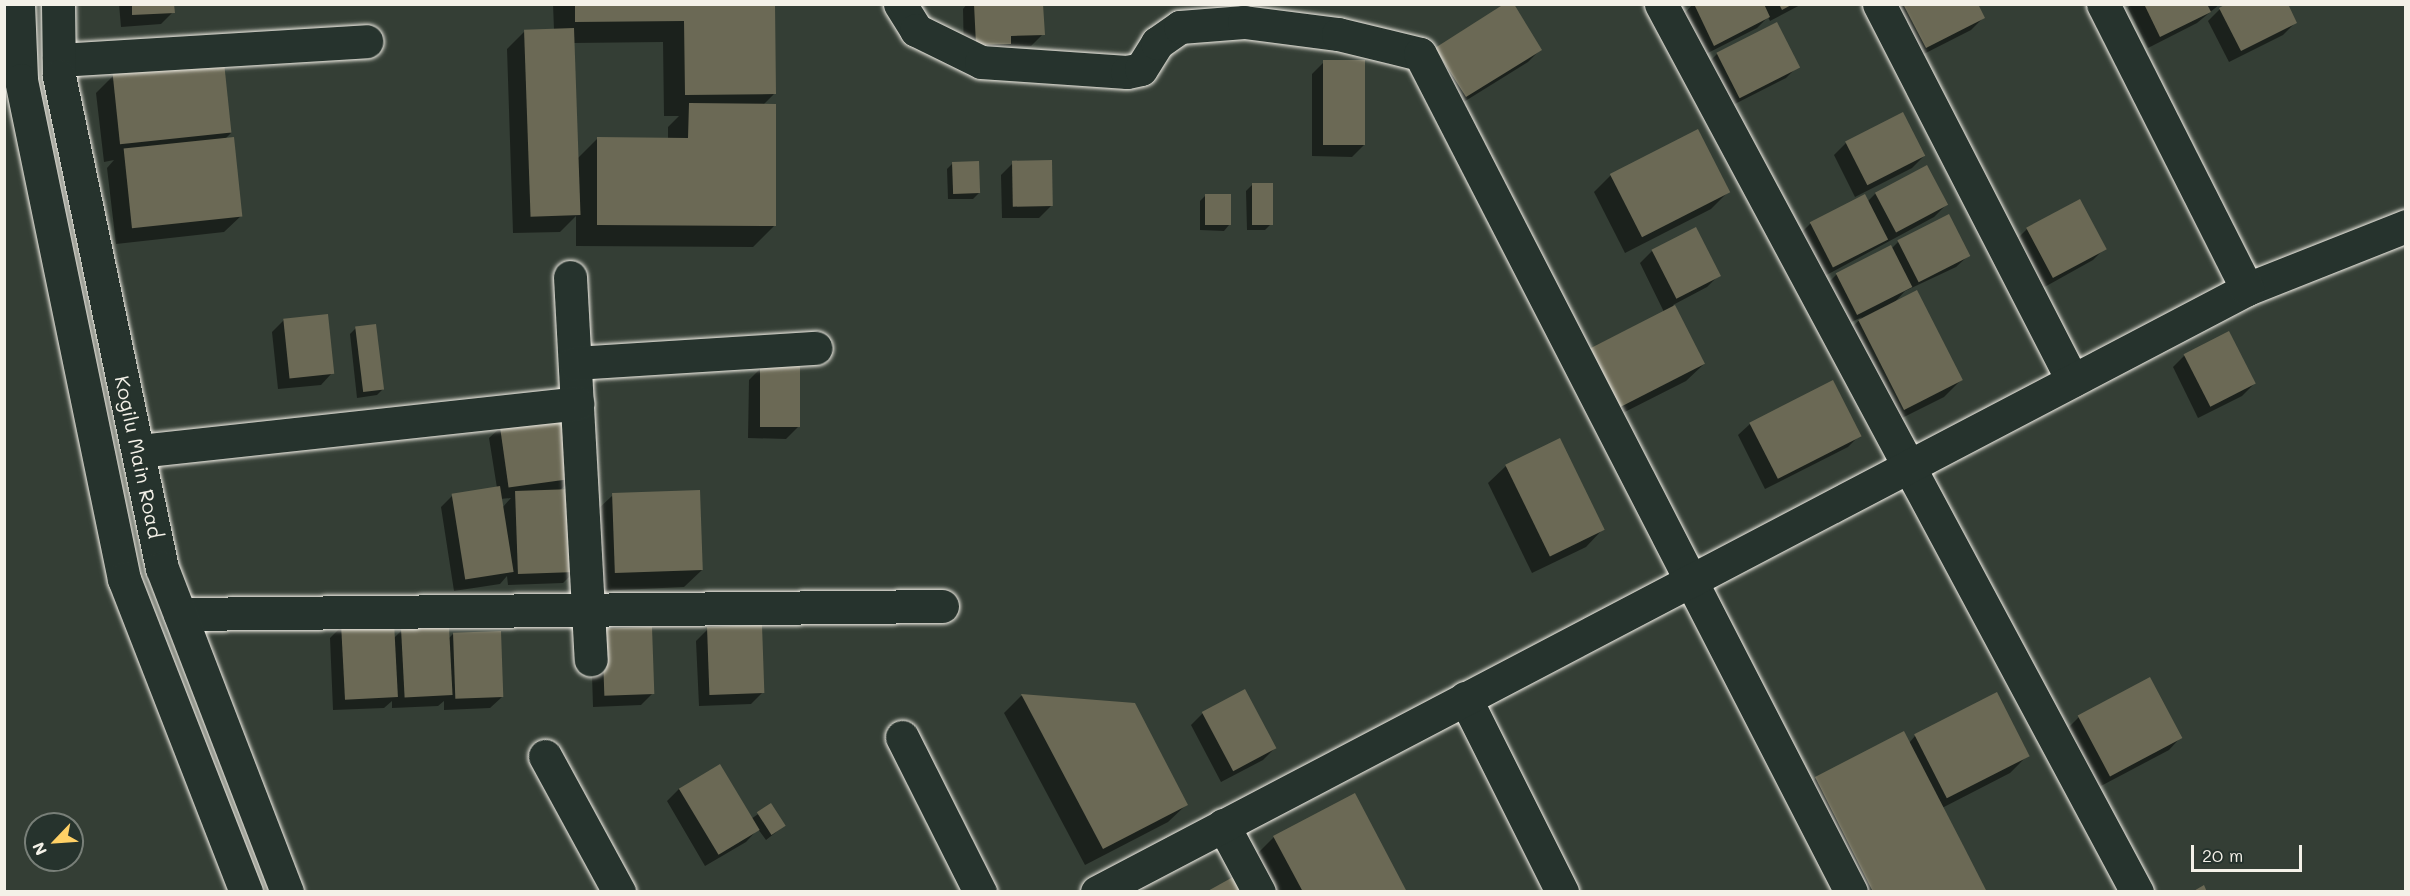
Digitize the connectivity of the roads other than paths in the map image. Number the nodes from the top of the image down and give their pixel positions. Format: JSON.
{"nodes":[{"id":1,"x":18,"y":4,"type":"edge"},
{"id":2,"x":58,"y":4,"type":"edge"},
{"id":3,"x":900,"y":4,"type":"edge"},
{"id":4,"x":1661,"y":4,"type":"edge"},
{"id":5,"x":1879,"y":4,"type":"edge"},
{"id":6,"x":2103,"y":4,"type":"edge"},
{"id":7,"x":366,"y":41,"type":"dead end"},
{"id":8,"x":59,"y":60,"type":"junction"},
{"id":9,"x":2406,"y":226,"type":"edge"},
{"id":10,"x":570,"y":277,"type":"dead end"},
{"id":11,"x":2247,"y":289,"type":"junction"},
{"id":12,"x":816,"y":348,"type":"dead end"},
{"id":13,"x":574,"y":363,"type":"junction"},
{"id":14,"x":2072,"y":381,"type":"junction"},
{"id":15,"x":577,"y":403,"type":"junction"},
{"id":16,"x":138,"y":451,"type":"junction"},
{"id":17,"x":1907,"y":467,"type":"junction"},
{"id":18,"x":1692,"y":579,"type":"junction"},
{"id":19,"x":942,"y":606,"type":"dead end"},
{"id":20,"x":590,"y":611,"type":"junction"},
{"id":21,"x":180,"y":614,"type":"junction"},
{"id":22,"x":591,"y":659,"type":"dead end"},
{"id":23,"x":1465,"y":698,"type":"junction"},
{"id":24,"x":902,"y":737,"type":"dead end"},
{"id":25,"x":545,"y":756,"type":"dead end"},
{"id":26,"x":1223,"y":825,"type":"junction"},
{"id":27,"x":246,"y":891,"type":"edge"},
{"id":28,"x":287,"y":891,"type":"edge"},
{"id":29,"x":619,"y":891,"type":"edge"},
{"id":30,"x":980,"y":891,"type":"edge"},
{"id":31,"x":1097,"y":891,"type":"edge"},
{"id":32,"x":1259,"y":891,"type":"edge"},
{"id":33,"x":1562,"y":891,"type":"edge"},
{"id":34,"x":1851,"y":891,"type":"edge"},
{"id":35,"x":2137,"y":891,"type":"edge"}],
"edges":[{"from":1,"to":27,"type":"street","name":"Kogilu Main Road"},
{"from":2,"to":8,"type":"street","name":"Kogilu Main Road"},
{"from":3,"to":18,"type":"street"},
{"from":4,"to":17,"type":"street"},
{"from":5,"to":14,"type":"street"},
{"from":6,"to":11,"type":"street"},
{"from":7,"to":8,"type":"street"},
{"from":8,"to":16,"type":"street","name":"Kogilu Main Road"},
{"from":9,"to":11,"type":"street"},
{"from":10,"to":13,"type":"street"},
{"from":11,"to":14,"type":"street"},
{"from":12,"to":13,"type":"street"},
{"from":13,"to":15,"type":"street"},
{"from":14,"to":17,"type":"street"},
{"from":15,"to":16,"type":"street"},
{"from":15,"to":20,"type":"street"},
{"from":16,"to":21,"type":"street","name":"Kogilu Main Road"},
{"from":17,"to":18,"type":"street"},
{"from":17,"to":35,"type":"street"},
{"from":18,"to":23,"type":"street"},
{"from":18,"to":34,"type":"street"},
{"from":19,"to":20,"type":"street"},
{"from":20,"to":21,"type":"street"},
{"from":20,"to":22,"type":"street"},
{"from":21,"to":28,"type":"street","name":"Kogilu Main Road"},
{"from":23,"to":26,"type":"street"},
{"from":23,"to":33,"type":"street"},
{"from":24,"to":30,"type":"street"},
{"from":25,"to":29,"type":"street"},
{"from":26,"to":31,"type":"street"},
{"from":26,"to":32,"type":"street"}]}
